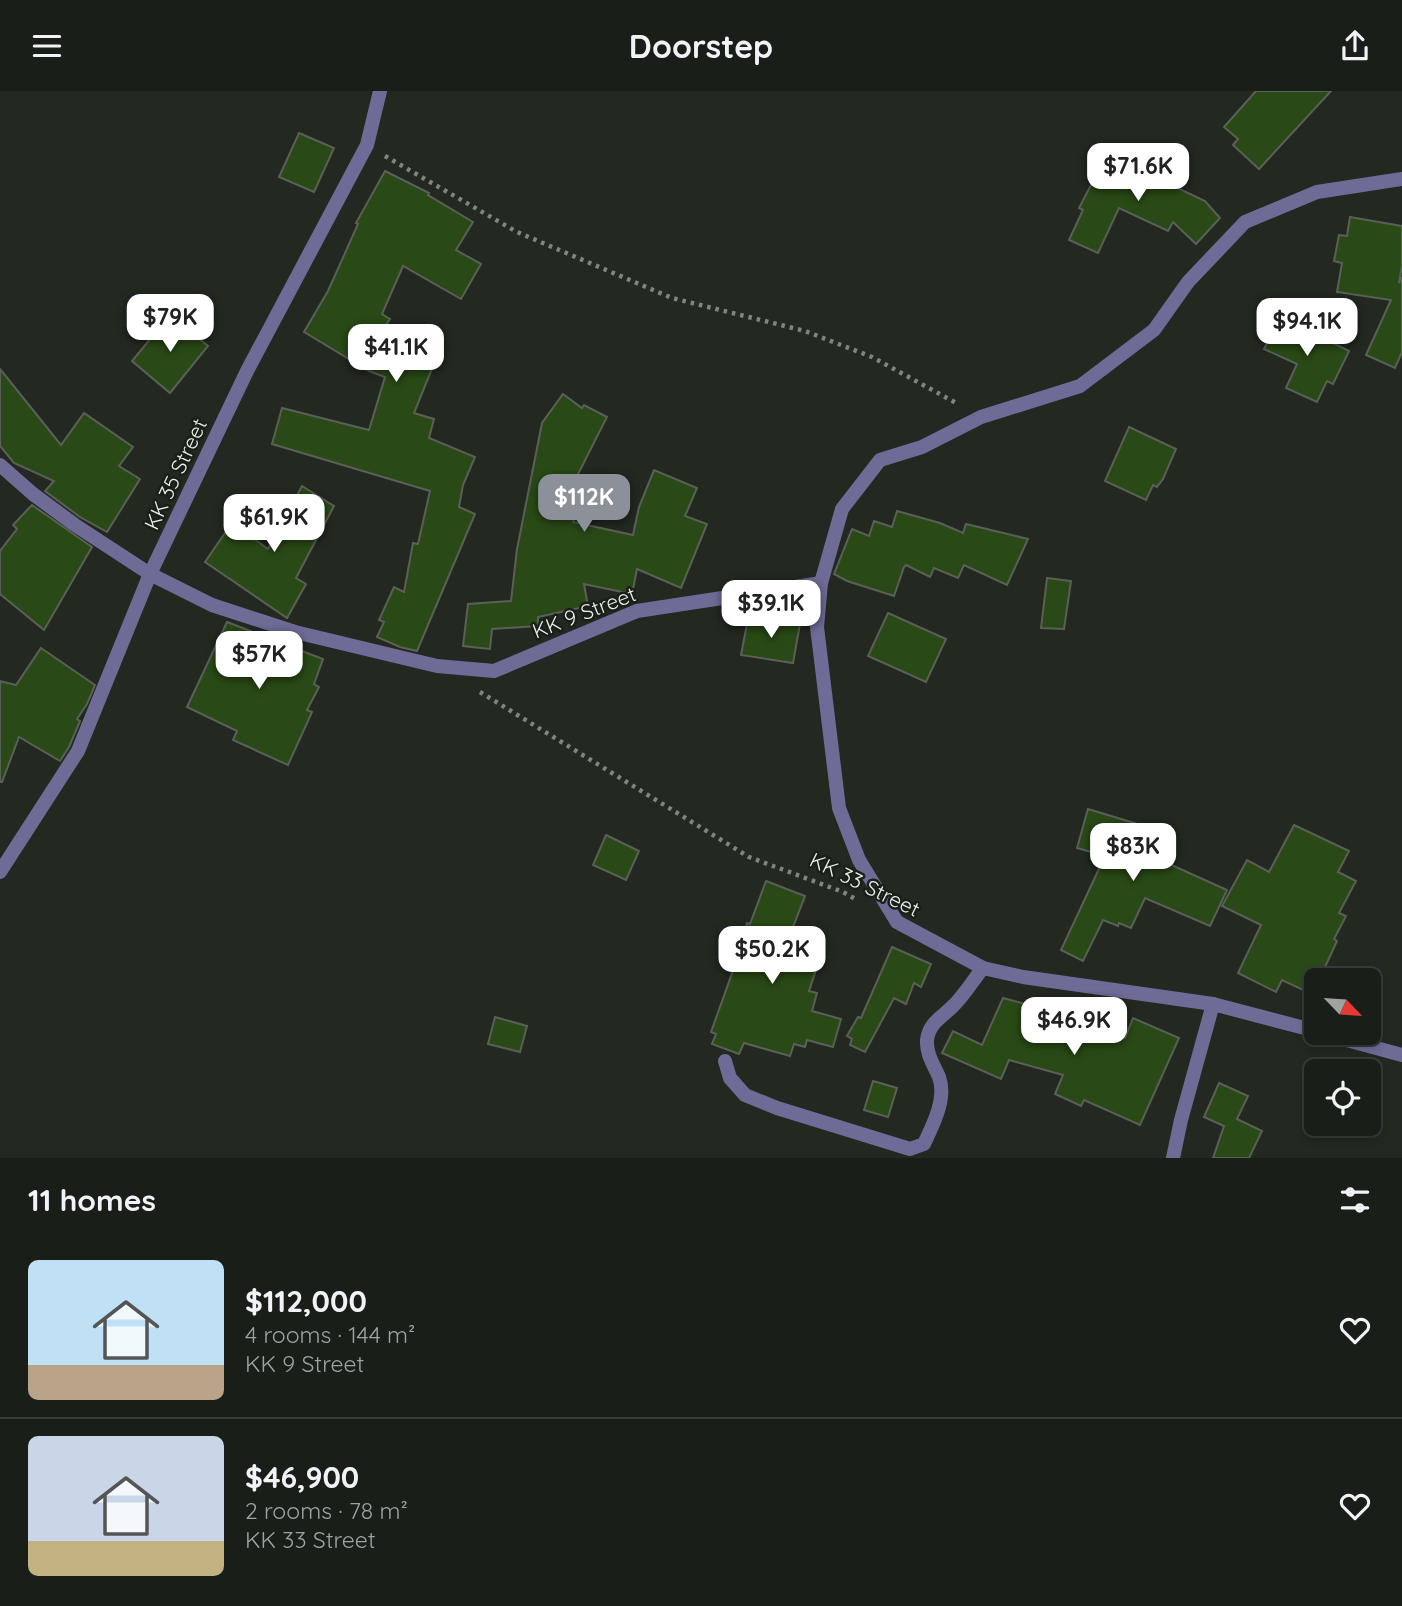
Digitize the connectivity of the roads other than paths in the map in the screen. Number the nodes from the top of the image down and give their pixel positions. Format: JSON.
{"nodes":[{"id":1,"x":380,"y":91,"type":"edge"},
{"id":2,"x":1402,"y":180,"type":"edge"},
{"id":3,"x":0,"y":465,"type":"edge"},
{"id":4,"x":150,"y":574,"type":"junction"},
{"id":5,"x":821,"y":583,"type":"junction"},
{"id":6,"x":0,"y":871,"type":"edge"},
{"id":7,"x":983,"y":968,"type":"junction"},
{"id":8,"x":1213,"y":1005,"type":"junction"},
{"id":9,"x":1304,"y":1028,"type":"edge"},
{"id":10,"x":1365,"y":1045,"type":"edge"},
{"id":11,"x":1402,"y":1055,"type":"edge"},
{"id":12,"x":725,"y":1061,"type":"dead end"},
{"id":13,"x":1173,"y":1158,"type":"edge"}],
"edges":[{"from":1,"to":4,"type":"street","name":"KK 35 Street"},
{"from":2,"to":5,"type":"street"},
{"from":3,"to":4,"type":"street","name":"KK 9 Street"},
{"from":4,"to":5,"type":"street","name":"KK 9 Street"},
{"from":4,"to":6,"type":"street","name":"KK 35 Street"},
{"from":5,"to":7,"type":"street","name":"KK 33 Street"},
{"from":7,"to":8,"type":"street","name":"KK 33 Street"},
{"from":7,"to":12,"type":"street"},
{"from":8,"to":9,"type":"street","name":"KK 33 Street"},
{"from":8,"to":13,"type":"street"},
{"from":10,"to":11,"type":"street"}]}
